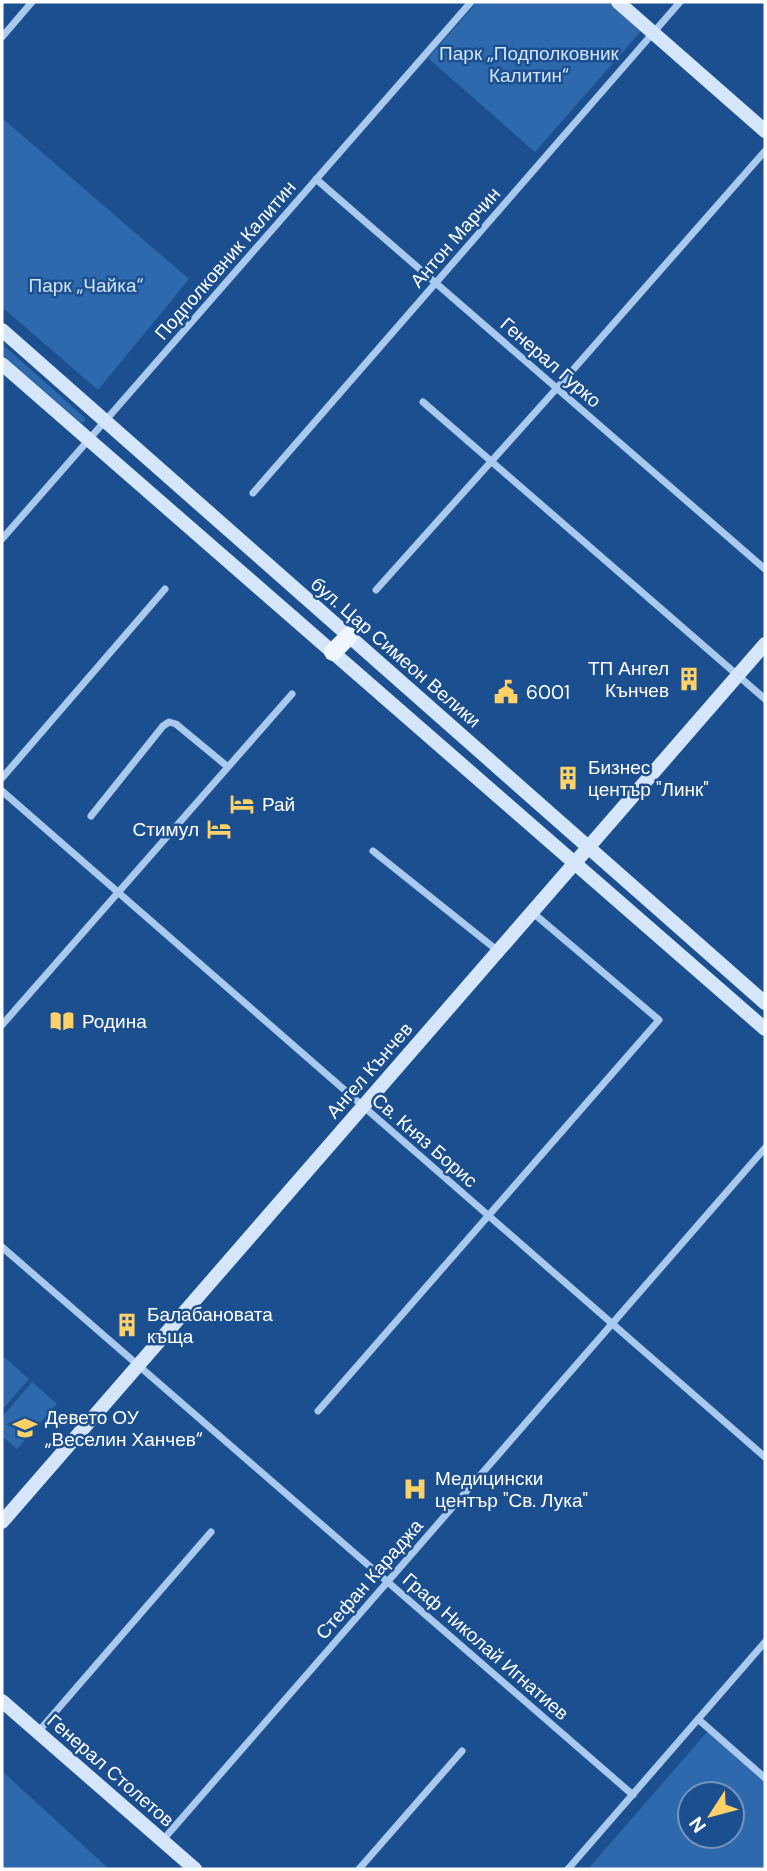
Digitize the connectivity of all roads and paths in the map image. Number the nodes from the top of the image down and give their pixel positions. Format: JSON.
{"nodes":[{"id":1,"x":32,"y":2,"type":"edge"},
{"id":2,"x":471,"y":2,"type":"edge"},
{"id":3,"x":618,"y":2,"type":"edge"},
{"id":4,"x":680,"y":2,"type":"edge"},
{"id":5,"x":653,"y":33,"type":"junction"},
{"id":6,"x":2,"y":37,"type":"edge"},
{"id":7,"x":765,"y":131,"type":"edge"},
{"id":8,"x":765,"y":151,"type":"edge"},
{"id":9,"x":316,"y":179,"type":"junction"},
{"id":10,"x":436,"y":283,"type":"junction"},
{"id":11,"x":2,"y":330,"type":"edge"},
{"id":12,"x":2,"y":364,"type":"edge"},
{"id":13,"x":557,"y":388,"type":"junction"},
{"id":14,"x":423,"y":402,"type":"dead end"},
{"id":15,"x":105,"y":421,"type":"junction"},
{"id":16,"x":89,"y":440,"type":"junction"},
{"id":17,"x":491,"y":462,"type":"junction"},
{"id":18,"x":253,"y":493,"type":"dead end"},
{"id":19,"x":2,"y":539,"type":"edge"},
{"id":20,"x":765,"y":569,"type":"edge"},
{"id":21,"x":165,"y":589,"type":"dead end"},
{"id":22,"x":376,"y":590,"type":"dead end"},
{"id":23,"x":348,"y":636,"type":"junction"},
{"id":24,"x":765,"y":644,"type":"edge"},
{"id":25,"x":333,"y":652,"type":"junction"},
{"id":26,"x":738,"y":676,"type":"junction"},
{"id":27,"x":292,"y":694,"type":"dead end"},
{"id":28,"x":765,"y":699,"type":"edge"},
{"id":29,"x":228,"y":767,"type":"junction"},
{"id":30,"x":2,"y":778,"type":"edge"},
{"id":31,"x":2,"y":791,"type":"edge"},
{"id":32,"x":91,"y":816,"type":"dead end"},
{"id":33,"x":588,"y":847,"type":"junction"},
{"id":34,"x":373,"y":851,"type":"dead end"},
{"id":35,"x":575,"y":863,"type":"junction"},
{"id":36,"x":118,"y":893,"type":"junction"},
{"id":37,"x":532,"y":912,"type":"junction"},
{"id":38,"x":498,"y":951,"type":"junction"},
{"id":39,"x":765,"y":1003,"type":"edge"},
{"id":40,"x":2,"y":1026,"type":"edge"},
{"id":41,"x":765,"y":1029,"type":"edge"},
{"id":42,"x":363,"y":1107,"type":"junction"},
{"id":43,"x":765,"y":1148,"type":"edge"},
{"id":44,"x":488,"y":1216,"type":"junction"},
{"id":45,"x":2,"y":1247,"type":"edge"},
{"id":46,"x":612,"y":1324,"type":"junction"},
{"id":47,"x":138,"y":1365,"type":"junction"},
{"id":48,"x":318,"y":1411,"type":"dead end"},
{"id":49,"x":765,"y":1457,"type":"edge"},
{"id":50,"x":2,"y":1522,"type":"edge"},
{"id":51,"x":211,"y":1532,"type":"dead end"},
{"id":52,"x":388,"y":1582,"type":"junction"},
{"id":53,"x":765,"y":1642,"type":"edge"},
{"id":54,"x":2,"y":1701,"type":"edge"},
{"id":55,"x":698,"y":1719,"type":"junction"},
{"id":56,"x":38,"y":1732,"type":"junction"},
{"id":57,"x":462,"y":1751,"type":"dead end"},
{"id":58,"x":765,"y":1778,"type":"edge"},
{"id":59,"x":633,"y":1794,"type":"junction"},
{"id":60,"x":162,"y":1841,"type":"junction"},
{"id":61,"x":195,"y":1869,"type":"edge"},
{"id":62,"x":359,"y":1869,"type":"edge"},
{"id":63,"x":568,"y":1869,"type":"edge"}],
"edges":[{"from":1,"to":6,"type":"street"},
{"from":2,"to":9,"type":"street","name":"Подполковник Калитин"},
{"from":3,"to":5,"type":"main road"},
{"from":4,"to":5,"type":"street","name":"Антон Марчин"},
{"from":5,"to":7,"type":"main road"},
{"from":5,"to":10,"type":"street","name":"Антон Марчин"},
{"from":8,"to":13,"type":"street"},
{"from":9,"to":10,"type":"street","name":"Генерал Гурко"},
{"from":9,"to":15,"type":"street","name":"Подполковник Калитин"},
{"from":10,"to":13,"type":"street","name":"Генерал Гурко"},
{"from":10,"to":18,"type":"street","name":"Антон Марчин"},
{"from":11,"to":15,"type":"main road","name":"бул. Цар Симеон Велики"},
{"from":12,"to":16,"type":"main road"},
{"from":13,"to":17,"type":"street"},
{"from":13,"to":20,"type":"street","name":"Генерал Гурко"},
{"from":14,"to":17,"type":"street"},
{"from":15,"to":16,"type":"street","name":"Подполковник Калитин"},
{"from":15,"to":23,"type":"main road","name":"бул. Цар Симеон Велики"},
{"from":16,"to":19,"type":"street","name":"Подполковник Калитин"},
{"from":16,"to":25,"type":"main road"},
{"from":17,"to":22,"type":"street"},
{"from":17,"to":26,"type":"street"},
{"from":21,"to":30,"type":"street"},
{"from":23,"to":25,"type":"main road"},
{"from":23,"to":33,"type":"main road","name":"бул. Цар Симеон Велики"},
{"from":24,"to":26,"type":"main road","name":"Ангел Кънчев"},
{"from":25,"to":35,"type":"main road"},
{"from":26,"to":28,"type":"street"},
{"from":26,"to":33,"type":"main road","name":"Ангел Кънчев"},
{"from":27,"to":29,"type":"street"},
{"from":29,"to":32,"type":"street"},
{"from":29,"to":36,"type":"street"},
{"from":31,"to":36,"type":"street","name":"Св. Княз Борис"},
{"from":33,"to":35,"type":"main road","name":"Ангел Кънчев"},
{"from":33,"to":39,"type":"main road","name":"бул. Цар Симеон Велики"},
{"from":34,"to":38,"type":"street"},
{"from":35,"to":37,"type":"main road","name":"Ангел Кънчев"},
{"from":35,"to":41,"type":"main road"},
{"from":36,"to":40,"type":"street"},
{"from":36,"to":42,"type":"street","name":"Св. Княз Борис"},
{"from":37,"to":38,"type":"main road","name":"Ангел Кънчев"},
{"from":37,"to":44,"type":"street"},
{"from":38,"to":42,"type":"main road","name":"Ангел Кънчев"},
{"from":42,"to":44,"type":"street","name":"Св. Княз Борис"},
{"from":42,"to":47,"type":"main road","name":"Ангел Кънчев"},
{"from":43,"to":46,"type":"street","name":"Стефан Караджа"},
{"from":44,"to":46,"type":"street","name":"Св. Княз Борис"},
{"from":44,"to":48,"type":"street"},
{"from":45,"to":47,"type":"street","name":"Граф Николай Игнатиев"},
{"from":46,"to":49,"type":"street","name":"Св. Княз Борис"},
{"from":46,"to":52,"type":"street","name":"Стефан Караджа"},
{"from":47,"to":50,"type":"main road","name":"Ангел Кънчев"},
{"from":47,"to":52,"type":"street","name":"Граф Николай Игнатиев"},
{"from":51,"to":56,"type":"street"},
{"from":52,"to":59,"type":"street","name":"Граф Николай Игнатиев"},
{"from":52,"to":60,"type":"street","name":"Стефан Караджа"},
{"from":53,"to":55,"type":"street"},
{"from":54,"to":56,"type":"main road","name":"Генерал Столетов"},
{"from":55,"to":58,"type":"street"},
{"from":55,"to":59,"type":"street"},
{"from":56,"to":60,"type":"main road","name":"Генерал Столетов"},
{"from":57,"to":62,"type":"street"},
{"from":59,"to":63,"type":"street"},
{"from":60,"to":61,"type":"main road","name":"Генерал Столетов"}]}
